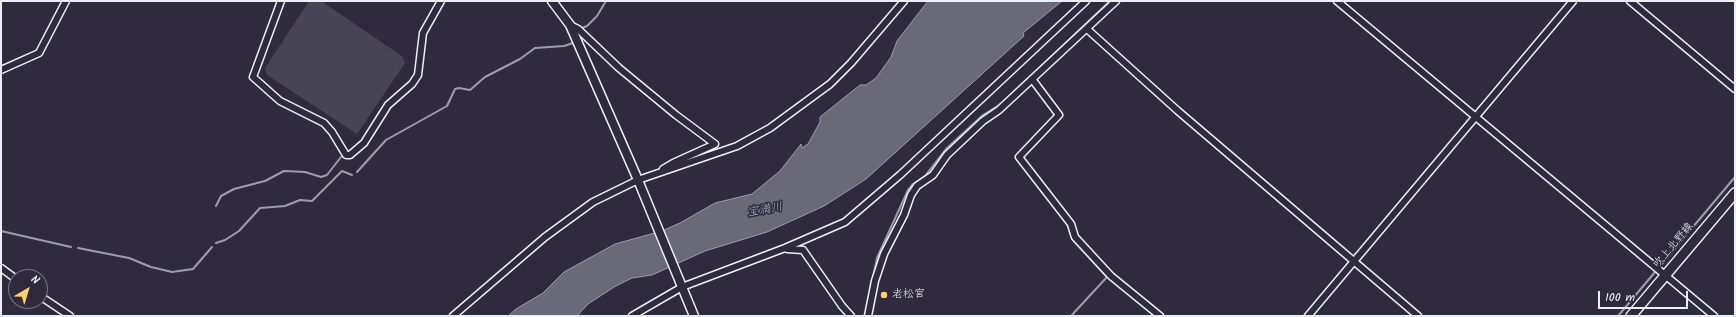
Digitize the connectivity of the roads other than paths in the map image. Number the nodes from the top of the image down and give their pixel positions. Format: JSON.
{"nodes":[{"id":1,"x":66,"y":1,"type":"edge"},
{"id":2,"x":281,"y":1,"type":"edge"},
{"id":3,"x":442,"y":1,"type":"edge"},
{"id":4,"x":552,"y":1,"type":"edge"},
{"id":5,"x":904,"y":1,"type":"edge"},
{"id":6,"x":1086,"y":1,"type":"edge"},
{"id":7,"x":1116,"y":1,"type":"edge"},
{"id":8,"x":1337,"y":1,"type":"edge"},
{"id":9,"x":1572,"y":1,"type":"edge"},
{"id":10,"x":1630,"y":1,"type":"edge"},
{"id":11,"x":570,"y":24,"type":"junction"},
{"id":12,"x":1087,"y":29,"type":"junction"},
{"id":13,"x":1,"y":70,"type":"edge"},
{"id":14,"x":1032,"y":78,"type":"junction"},
{"id":15,"x":1735,"y":89,"type":"edge"},
{"id":16,"x":1475,"y":117,"type":"junction"},
{"id":17,"x":657,"y":174,"type":"junction"},
{"id":18,"x":639,"y":183,"type":"junction"},
{"id":19,"x":1735,"y":192,"type":"edge"},
{"id":20,"x":814,"y":237,"type":"junction"},
{"id":21,"x":785,"y":248,"type":"junction"},
{"id":22,"x":803,"y":250,"type":"junction"},
{"id":23,"x":1353,"y":262,"type":"junction"},
{"id":24,"x":1665,"y":275,"type":"junction"},
{"id":25,"x":680,"y":283,"type":"junction"},
{"id":26,"x":48,"y":301,"type":"edge"},
{"id":27,"x":1158,"y":315,"type":"edge"},
{"id":28,"x":70,"y":316,"type":"edge"},
{"id":29,"x":453,"y":316,"type":"edge"},
{"id":30,"x":632,"y":316,"type":"edge"},
{"id":31,"x":694,"y":316,"type":"edge"},
{"id":32,"x":851,"y":316,"type":"edge"},
{"id":33,"x":868,"y":316,"type":"edge"},
{"id":34,"x":1308,"y":316,"type":"edge"},
{"id":35,"x":1418,"y":316,"type":"edge"},
{"id":36,"x":1631,"y":316,"type":"edge"},
{"id":37,"x":1714,"y":316,"type":"edge"}],
"edges":[{"from":1,"to":13,"type":"street"},
{"from":2,"to":3,"type":"street"},
{"from":4,"to":11,"type":"street"},
{"from":5,"to":17,"type":"street"},
{"from":6,"to":20,"type":"street"},
{"from":7,"to":12,"type":"street"},
{"from":8,"to":16,"type":"street"},
{"from":9,"to":16,"type":"street"},
{"from":10,"to":15,"type":"street"},
{"from":11,"to":17,"type":"street"},
{"from":11,"to":18,"type":"street"},
{"from":12,"to":14,"type":"street"},
{"from":12,"to":23,"type":"street"},
{"from":14,"to":27,"type":"street"},
{"from":14,"to":33,"type":"street"},
{"from":16,"to":23,"type":"street"},
{"from":16,"to":24,"type":"street"},
{"from":17,"to":18,"type":"street"},
{"from":18,"to":25,"type":"street"},
{"from":18,"to":29,"type":"street"},
{"from":19,"to":24,"type":"main road","name":"吹上北野線"},
{"from":20,"to":21,"type":"street"},
{"from":20,"to":22,"type":"street"},
{"from":21,"to":22,"type":"street"},
{"from":21,"to":25,"type":"street"},
{"from":22,"to":32,"type":"street"},
{"from":23,"to":34,"type":"street"},
{"from":23,"to":35,"type":"street"},
{"from":24,"to":36,"type":"main road","name":"吹上北野線"},
{"from":24,"to":37,"type":"street"},
{"from":25,"to":30,"type":"street"},
{"from":25,"to":31,"type":"street"},
{"from":26,"to":28,"type":"street"}]}
